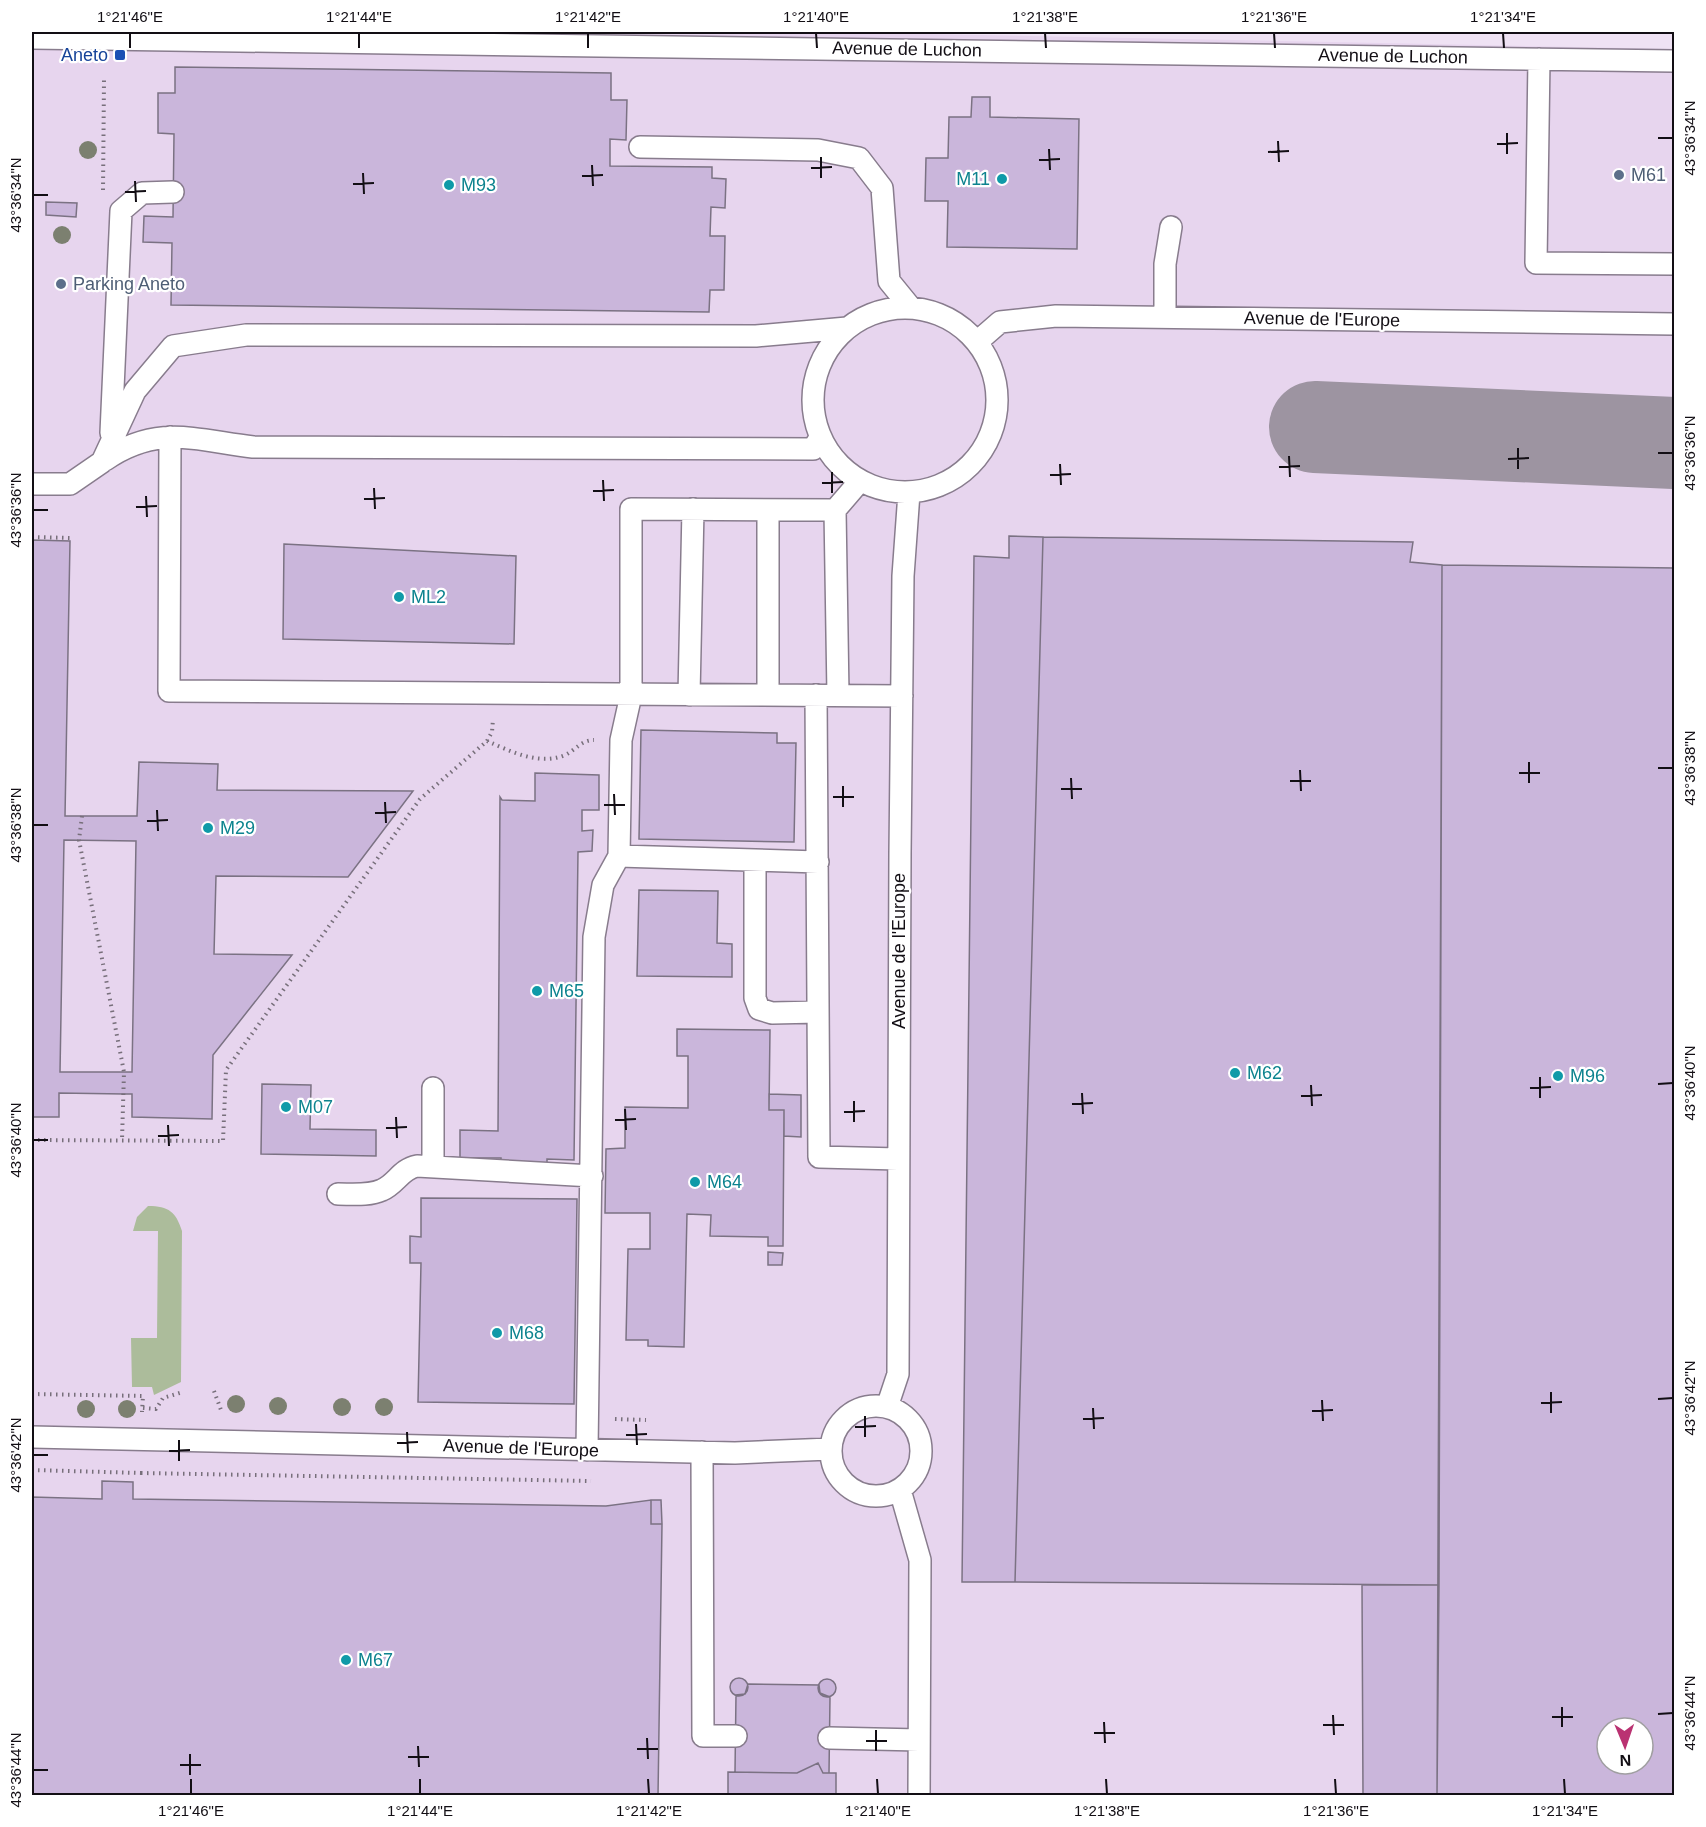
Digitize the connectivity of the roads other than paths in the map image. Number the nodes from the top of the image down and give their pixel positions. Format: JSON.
{"nodes":[{"id":1,"x":32,"y":38,"type":"edge"},
{"id":2,"x":1539,"y":59,"type":"junction"},
{"id":3,"x":1674,"y":61,"type":"edge"},
{"id":4,"x":640,"y":147,"type":"dead end"},
{"id":5,"x":173,"y":192,"type":"dead end"},
{"id":6,"x":1172,"y":227,"type":"dead end"},
{"id":7,"x":1674,"y":264,"type":"edge"},
{"id":8,"x":911,"y":308,"type":"junction"},
{"id":9,"x":1166,"y":316,"type":"junction"},
{"id":10,"x":1674,"y":324,"type":"edge"},
{"id":11,"x":847,"y":328,"type":"junction"},
{"id":12,"x":977,"y":342,"type":"junction"},
{"id":13,"x":170,"y":437,"type":"junction"},
{"id":14,"x":820,"y":438,"type":"junction"},
{"id":15,"x":106,"y":455,"type":"junction"},
{"id":16,"x":860,"y":481,"type":"junction"},
{"id":17,"x":32,"y":484,"type":"edge"},
{"id":18,"x":909,"y":493,"type":"junction"},
{"id":19,"x":693,"y":509,"type":"junction"},
{"id":20,"x":768,"y":510,"type":"junction"},
{"id":21,"x":835,"y":510,"type":"junction"},
{"id":22,"x":631,"y":695,"type":"junction"},
{"id":23,"x":689,"y":695,"type":"junction"},
{"id":24,"x":768,"y":695,"type":"junction"},
{"id":25,"x":816,"y":695,"type":"junction"},
{"id":26,"x":838,"y":695,"type":"junction"},
{"id":27,"x":902,"y":696,"type":"junction"},
{"id":28,"x":619,"y":856,"type":"junction"},
{"id":29,"x":755,"y":861,"type":"junction"},
{"id":30,"x":818,"y":862,"type":"junction"},
{"id":31,"x":818,"y":1012,"type":"junction"},
{"id":32,"x":433,"y":1088,"type":"dead end"},
{"id":33,"x":898,"y":1159,"type":"junction"},
{"id":34,"x":433,"y":1167,"type":"junction"},
{"id":35,"x":592,"y":1176,"type":"junction"},
{"id":36,"x":338,"y":1194,"type":"dead end"},
{"id":37,"x":887,"y":1407,"type":"junction"},
{"id":38,"x":32,"y":1437,"type":"edge"},
{"id":39,"x":831,"y":1449,"type":"junction"},
{"id":40,"x":587,"y":1450,"type":"junction"},
{"id":41,"x":702,"y":1452,"type":"junction"},
{"id":42,"x":900,"y":1491,"type":"junction"},
{"id":43,"x":736,"y":1736,"type":"dead end"},
{"id":44,"x":830,"y":1738,"type":"dead end"},
{"id":45,"x":919,"y":1740,"type":"junction"},
{"id":46,"x":919,"y":1796,"type":"edge"}],
"edges":[{"from":1,"to":2,"type":"lane","name":"Avenue de Luchon"},
{"from":2,"to":3,"type":"lane","name":"Avenue de Luchon"},
{"from":2,"to":7,"type":"lane"},
{"from":4,"to":8,"type":"lane"},
{"from":5,"to":15,"type":"lane"},
{"from":6,"to":9,"type":"lane"},
{"from":8,"to":11,"type":"lane"},
{"from":8,"to":12,"type":"lane"},
{"from":9,"to":10,"type":"lane","name":"Avenue de l'Europe"},
{"from":9,"to":12,"type":"lane","name":"Avenue de l'Europe"},
{"from":11,"to":14,"type":"lane"},
{"from":11,"to":15,"type":"lane"},
{"from":12,"to":18,"type":"lane"},
{"from":13,"to":14,"type":"lane"},
{"from":13,"to":15,"type":"lane"},
{"from":13,"to":22,"type":"lane"},
{"from":14,"to":16,"type":"lane"},
{"from":15,"to":17,"type":"lane"},
{"from":16,"to":18,"type":"lane"},
{"from":16,"to":21,"type":"lane"},
{"from":18,"to":27,"type":"lane","name":"Avenue de l'Europe"},
{"from":19,"to":20,"type":"lane"},
{"from":19,"to":22,"type":"lane"},
{"from":19,"to":23,"type":"lane"},
{"from":20,"to":21,"type":"lane"},
{"from":20,"to":24,"type":"lane"},
{"from":21,"to":26,"type":"lane"},
{"from":22,"to":23,"type":"lane"},
{"from":22,"to":28,"type":"lane"},
{"from":23,"to":24,"type":"lane"},
{"from":24,"to":25,"type":"lane"},
{"from":25,"to":26,"type":"lane"},
{"from":25,"to":30,"type":"lane"},
{"from":26,"to":27,"type":"lane"},
{"from":27,"to":33,"type":"lane","name":"Avenue de l'Europe"},
{"from":28,"to":29,"type":"lane"},
{"from":28,"to":35,"type":"lane"},
{"from":29,"to":30,"type":"lane"},
{"from":29,"to":31,"type":"lane"},
{"from":30,"to":31,"type":"lane"},
{"from":31,"to":33,"type":"lane"},
{"from":32,"to":34,"type":"lane"},
{"from":33,"to":37,"type":"lane","name":"Avenue de l'Europe"},
{"from":34,"to":35,"type":"lane"},
{"from":34,"to":36,"type":"lane"},
{"from":35,"to":40,"type":"lane"},
{"from":37,"to":39,"type":"lane"},
{"from":37,"to":42,"type":"lane"},
{"from":38,"to":40,"type":"lane","name":"Avenue de l'Europe"},
{"from":39,"to":41,"type":"lane","name":"Avenue de l'Europe"},
{"from":39,"to":42,"type":"lane"},
{"from":40,"to":41,"type":"lane","name":"Avenue de l'Europe"},
{"from":41,"to":43,"type":"lane"},
{"from":42,"to":45,"type":"lane"},
{"from":44,"to":45,"type":"lane"},
{"from":45,"to":46,"type":"lane"}]}
